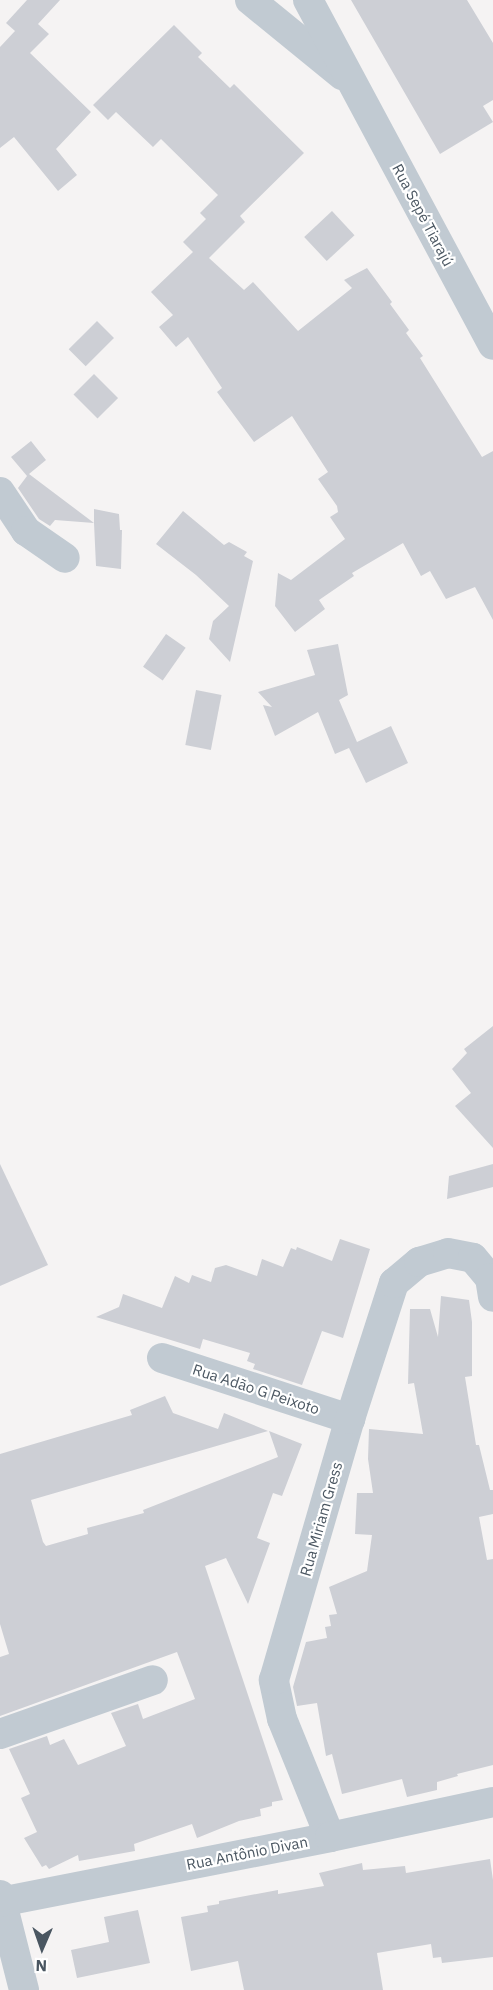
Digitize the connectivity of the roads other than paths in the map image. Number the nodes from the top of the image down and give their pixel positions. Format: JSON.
{"nodes":[{"id":1,"x":250,"y":0,"type":"edge"},
{"id":2,"x":308,"y":0,"type":"edge"},
{"id":3,"x":354,"y":85,"type":"junction"},
{"id":4,"x":493,"y":345,"type":"edge"},
{"id":5,"x":0,"y":492,"type":"edge"},
{"id":6,"x":65,"y":558,"type":"dead end"},
{"id":7,"x":493,"y":1297,"type":"edge"},
{"id":8,"x":162,"y":1358,"type":"dead end"},
{"id":9,"x":350,"y":1419,"type":"junction"},
{"id":10,"x":153,"y":1680,"type":"dead end"},
{"id":11,"x":0,"y":1734,"type":"edge"},
{"id":12,"x":493,"y":1802,"type":"edge"},
{"id":13,"x":330,"y":1838,"type":"junction"},
{"id":14,"x":1,"y":1899,"type":"edge"},
{"id":15,"x":24,"y":1990,"type":"edge"}],
"edges":[{"from":1,"to":3,"type":"street","name":"Rua Sepé Tiarajú"},
{"from":2,"to":3,"type":"street","name":"Rua Sepé Tiarajú"},
{"from":3,"to":4,"type":"street","name":"Rua Sepé Tiarajú"},
{"from":5,"to":6,"type":"street"},
{"from":7,"to":9,"type":"street","name":"Rua Miriam Gress"},
{"from":8,"to":9,"type":"street","name":"Rua Adão G Peixoto"},
{"from":9,"to":13,"type":"street","name":"Rua Miriam Gress"},
{"from":10,"to":11,"type":"street"},
{"from":12,"to":13,"type":"street","name":"Rua Antônio Divan"},
{"from":13,"to":14,"type":"street","name":"Rua Antônio Divan"},
{"from":14,"to":15,"type":"street"}]}
